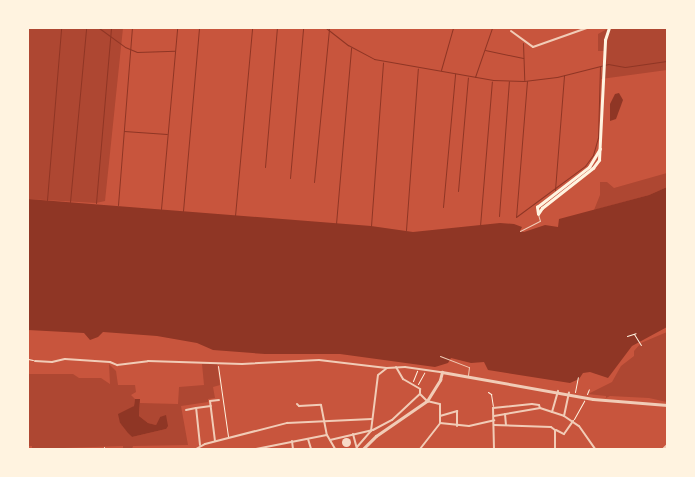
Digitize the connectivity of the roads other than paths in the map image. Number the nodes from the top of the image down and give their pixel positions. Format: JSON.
{"nodes":[{"id":1,"x":586,"y":28,"type":"edge"},
{"id":2,"x":609,"y":28,"type":"edge"},
{"id":3,"x":511,"y":31,"type":"dead end"},
{"id":4,"x":538,"y":214,"type":"joint"},
{"id":5,"x":520,"y":231,"type":"dead end"},
{"id":6,"x":440,"y":356,"type":"dead end"},
{"id":7,"x":35,"y":361,"type":"road end"},
{"id":8,"x":396,"y":367,"type":"junction"},
{"id":9,"x":386,"y":368,"type":"junction"},
{"id":10,"x":442,"y":372,"type":"junction"},
{"id":11,"x":468,"y":376,"type":"junction"},
{"id":12,"x":558,"y":391,"type":"junction"},
{"id":13,"x":420,"y":393,"type":"junction"},
{"id":14,"x":569,"y":394,"type":"junction"},
{"id":15,"x":219,"y":400,"type":"dead end"},
{"id":16,"x":427,"y":401,"type":"junction"},
{"id":17,"x":297,"y":404,"type":"dead end"},
{"id":18,"x":667,"y":405,"type":"edge"},
{"id":19,"x":211,"y":406,"type":"junction"},
{"id":20,"x":196,"y":408,"type":"junction"},
{"id":21,"x":540,"y":408,"type":"junction"},
{"id":22,"x":186,"y":410,"type":"dead end"},
{"id":23,"x":552,"y":412,"type":"junction"},
{"id":24,"x":505,"y":414,"type":"junction"},
{"id":25,"x":440,"y":416,"type":"junction"},
{"id":26,"x":494,"y":416,"type":"junction"},
{"id":27,"x":564,"y":416,"type":"junction"},
{"id":28,"x":372,"y":419,"type":"junction"},
{"id":29,"x":494,"y":420,"type":"junction"},
{"id":30,"x":573,"y":421,"type":"junction"},
{"id":31,"x":324,"y":423,"type":"junction"},
{"id":32,"x":440,"y":423,"type":"junction"},
{"id":33,"x":494,"y":424,"type":"junction"},
{"id":34,"x":506,"y":425,"type":"junction"},
{"id":35,"x":457,"y":426,"type":"junction"},
{"id":36,"x":556,"y":430,"type":"junction"},
{"id":37,"x":371,"y":431,"type":"junction"},
{"id":38,"x":354,"y":434,"type":"junction"},
{"id":39,"x":327,"y":435,"type":"junction"},
{"id":40,"x":308,"y":439,"type":"junction"},
{"id":41,"x":330,"y":440,"type":"junction"},
{"id":42,"x":215,"y":441,"type":"junction"},
{"id":43,"x":292,"y":441,"type":"junction"},
{"id":44,"x":200,"y":445,"type":"junction"},
{"id":45,"x":667,"y":445,"type":"edge"},
{"id":46,"x":357,"y":448,"type":"edge"},
{"id":47,"x":196,"y":449,"type":"edge"},
{"id":48,"x":256,"y":449,"type":"edge"},
{"id":49,"x":293,"y":449,"type":"edge"},
{"id":50,"x":311,"y":449,"type":"edge"},
{"id":51,"x":335,"y":449,"type":"edge"},
{"id":52,"x":363,"y":449,"type":"edge"},
{"id":53,"x":420,"y":449,"type":"edge"},
{"id":54,"x":494,"y":449,"type":"edge"},
{"id":55,"x":555,"y":449,"type":"edge"},
{"id":56,"x":595,"y":449,"type":"edge"},
{"id":57,"x":663,"y":449,"type":"edge"}],
"edges":[{"from":1,"to":3,"type":"street"},
{"from":2,"to":4,"type":"main road"},
{"from":4,"to":5,"type":"lane"},
{"from":6,"to":11,"type":"lane"},
{"from":7,"to":9,"type":"street"},
{"from":8,"to":9,"type":"street"},
{"from":8,"to":10,"type":"street"},
{"from":8,"to":13,"type":"street"},
{"from":9,"to":28,"type":"street"},
{"from":10,"to":11,"type":"street"},
{"from":10,"to":16,"type":"street"},
{"from":11,"to":12,"type":"street"},
{"from":12,"to":14,"type":"street"},
{"from":12,"to":23,"type":"street"},
{"from":13,"to":16,"type":"street"},
{"from":13,"to":37,"type":"street"},
{"from":14,"to":18,"type":"street"},
{"from":14,"to":27,"type":"street"},
{"from":15,"to":19,"type":"street"},
{"from":16,"to":25,"type":"street"},
{"from":16,"to":52,"type":"street"},
{"from":17,"to":31,"type":"street"},
{"from":19,"to":20,"type":"street"},
{"from":19,"to":42,"type":"street"},
{"from":20,"to":22,"type":"street"},
{"from":20,"to":44,"type":"street"},
{"from":21,"to":23,"type":"street"},
{"from":21,"to":24,"type":"street"},
{"from":21,"to":26,"type":"street"},
{"from":23,"to":27,"type":"street"},
{"from":24,"to":26,"type":"street"},
{"from":24,"to":34,"type":"street"},
{"from":25,"to":32,"type":"street"},
{"from":25,"to":35,"type":"street"},
{"from":26,"to":29,"type":"street"},
{"from":27,"to":30,"type":"street"},
{"from":28,"to":31,"type":"street"},
{"from":28,"to":37,"type":"street"},
{"from":29,"to":33,"type":"street"},
{"from":29,"to":35,"type":"street"},
{"from":30,"to":36,"type":"street"},
{"from":30,"to":56,"type":"street"},
{"from":31,"to":39,"type":"street"},
{"from":31,"to":42,"type":"street"},
{"from":32,"to":35,"type":"street"},
{"from":32,"to":53,"type":"street"},
{"from":33,"to":34,"type":"street"},
{"from":33,"to":54,"type":"street"},
{"from":34,"to":36,"type":"street"},
{"from":36,"to":55,"type":"street"},
{"from":37,"to":38,"type":"street"},
{"from":37,"to":46,"type":"street"},
{"from":38,"to":41,"type":"street"},
{"from":38,"to":46,"type":"street"},
{"from":39,"to":40,"type":"street"},
{"from":39,"to":41,"type":"street"},
{"from":40,"to":43,"type":"street"},
{"from":40,"to":50,"type":"street"},
{"from":41,"to":51,"type":"street"},
{"from":42,"to":44,"type":"street"},
{"from":43,"to":48,"type":"street"},
{"from":43,"to":49,"type":"street"},
{"from":44,"to":47,"type":"street"},
{"from":45,"to":57,"type":"street"}]}
